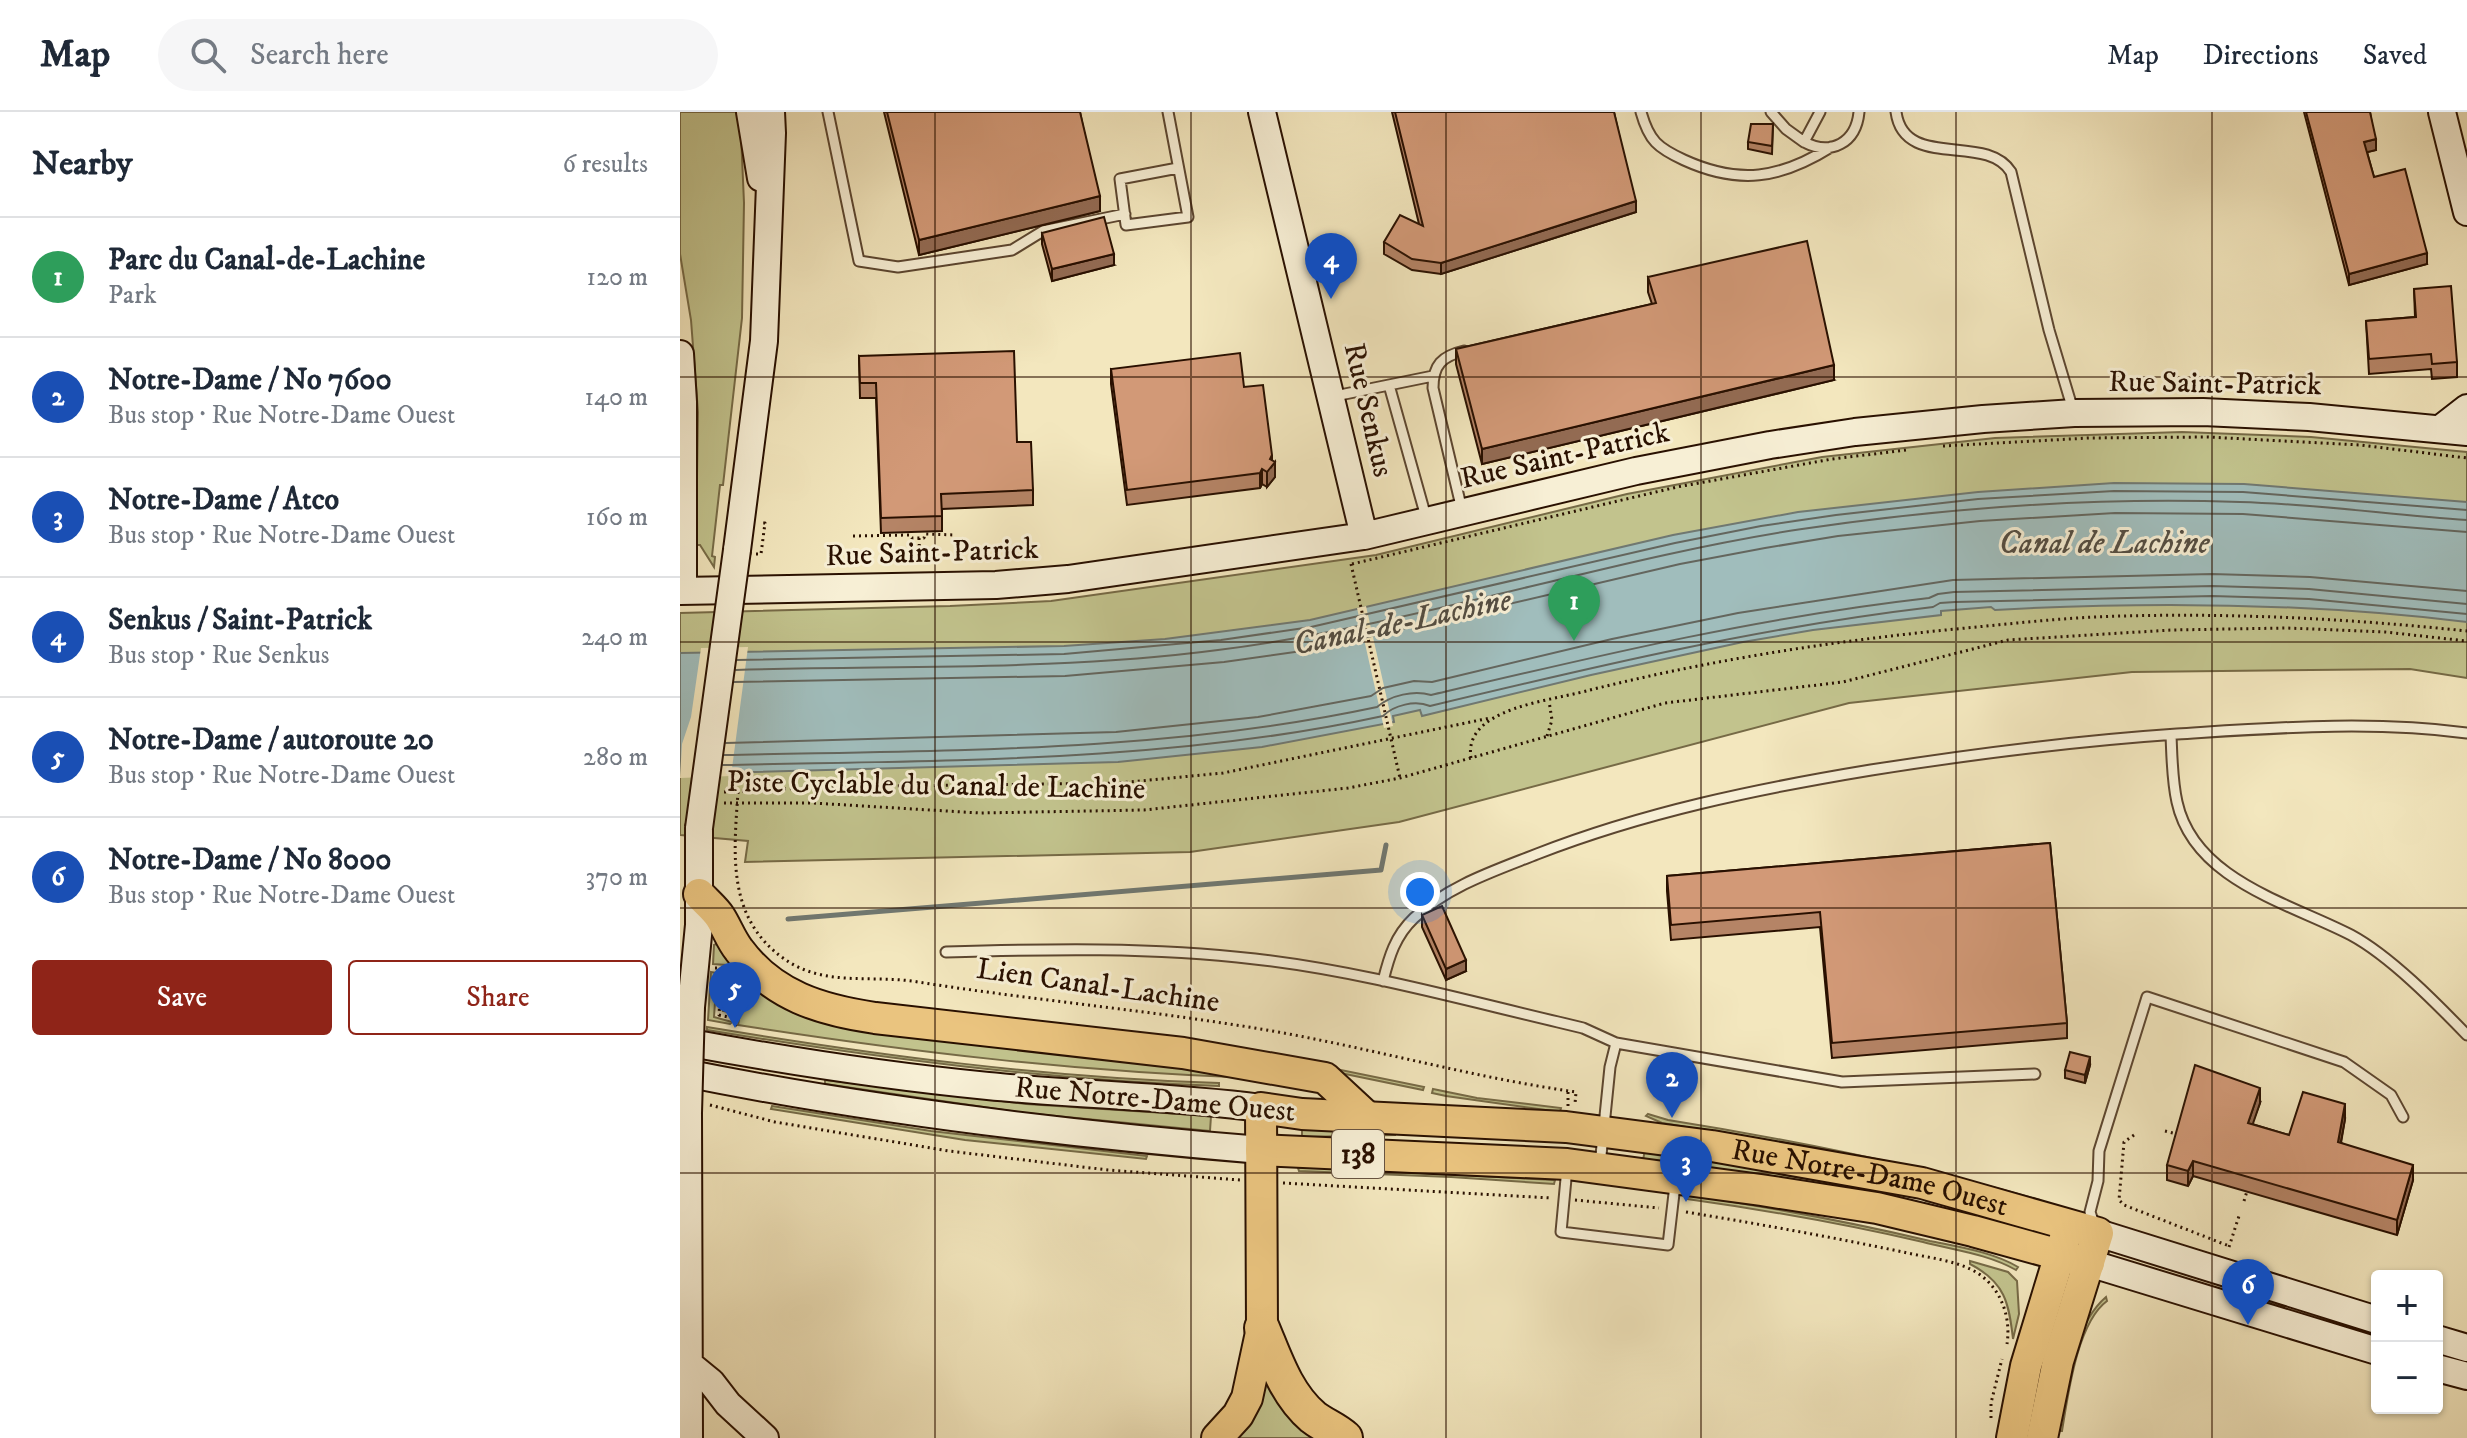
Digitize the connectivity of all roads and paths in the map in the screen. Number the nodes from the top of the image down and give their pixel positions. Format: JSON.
{"nodes":[{"id":1,"x":750,"y":112,"type":"edge"},
{"id":2,"x":771,"y":112,"type":"edge"},
{"id":3,"x":828,"y":112,"type":"edge"},
{"id":4,"x":1168,"y":112,"type":"edge"},
{"id":5,"x":1262,"y":112,"type":"edge"},
{"id":6,"x":1641,"y":112,"type":"edge"},
{"id":7,"x":1771,"y":112,"type":"edge"},
{"id":8,"x":1820,"y":112,"type":"edge"},
{"id":9,"x":1859,"y":112,"type":"edge"},
{"id":10,"x":1896,"y":112,"type":"edge"},
{"id":11,"x":2442,"y":112,"type":"edge"},
{"id":12,"x":1804,"y":142,"type":"junction"},
{"id":13,"x":1831,"y":147,"type":"junction"},
{"id":14,"x":1178,"y":168,"type":"junction"},
{"id":15,"x":767,"y":209,"type":"junction"},
{"id":16,"x":2467,"y":212,"type":"edge"},
{"id":17,"x":1125,"y":214,"type":"junction"},
{"id":18,"x":1477,"y":348,"type":"edge"},
{"id":19,"x":680,"y":354,"type":"edge"},
{"id":20,"x":1433,"y":376,"type":"junction"},
{"id":21,"x":1389,"y":385,"type":"junction"},
{"id":22,"x":1332,"y":397,"type":"junction"},
{"id":23,"x":2467,"y":408,"type":"edge"},
{"id":24,"x":2074,"y":413,"type":"junction"},
{"id":25,"x":2440,"y":429,"type":"junction"},
{"id":26,"x":2467,"y":432,"type":"edge"},
{"id":27,"x":1937,"y":446,"type":"dead end"},
{"id":28,"x":1907,"y":450,"type":"dead end"},
{"id":29,"x":2467,"y":458,"type":"edge"},
{"id":30,"x":1463,"y":513,"type":"junction"},
{"id":31,"x":1428,"y":522,"type":"junction"},
{"id":32,"x":956,"y":535,"type":"dead end"},
{"id":33,"x":853,"y":536,"type":"dead end"},
{"id":34,"x":1364,"y":536,"type":"junction"},
{"id":35,"x":919,"y":538,"type":"junction"},
{"id":36,"x":920,"y":571,"type":"dead end"},
{"id":37,"x":681,"y":591,"type":"edge"},
{"id":38,"x":2467,"y":631,"type":"edge"},
{"id":39,"x":2467,"y":641,"type":"edge"},
{"id":40,"x":1549,"y":701,"type":"junction"},
{"id":41,"x":1495,"y":717,"type":"junction"},
{"id":42,"x":2467,"y":733,"type":"edge"},
{"id":43,"x":2171,"y":735,"type":"junction"},
{"id":44,"x":1547,"y":736,"type":"junction"},
{"id":45,"x":1391,"y":739,"type":"junction"},
{"id":46,"x":1471,"y":758,"type":"junction"},
{"id":47,"x":1400,"y":778,"type":"junction"},
{"id":48,"x":724,"y":792,"type":"dead end"},
{"id":49,"x":738,"y":792,"type":"junction"},
{"id":50,"x":723,"y":803,"type":"dead end"},
{"id":51,"x":737,"y":804,"type":"junction"},
{"id":52,"x":690,"y":900,"type":"edge"},
{"id":53,"x":946,"y":952,"type":"dead end"},
{"id":54,"x":716,"y":968,"type":"dead end"},
{"id":55,"x":1383,"y":981,"type":"junction"},
{"id":56,"x":735,"y":1028,"type":"dead end"},
{"id":57,"x":2467,"y":1035,"type":"edge"},
{"id":58,"x":680,"y":1041,"type":"edge"},
{"id":59,"x":1616,"y":1043,"type":"junction"},
{"id":60,"x":680,"y":1072,"type":"edge"},
{"id":61,"x":2035,"y":1074,"type":"dead end"},
{"id":62,"x":1568,"y":1091,"type":"junction"},
{"id":63,"x":1568,"y":1106,"type":"dead end"},
{"id":64,"x":1575,"y":1107,"type":"dead end"},
{"id":65,"x":696,"y":1108,"type":"junction"},
{"id":66,"x":1261,"y":1108,"type":"junction"},
{"id":67,"x":1366,"y":1116,"type":"junction"},
{"id":68,"x":2403,"y":1117,"type":"dead end"},
{"id":69,"x":1604,"y":1130,"type":"junction"},
{"id":70,"x":2165,"y":1131,"type":"dead end"},
{"id":71,"x":2134,"y":1135,"type":"dead end"},
{"id":72,"x":2179,"y":1135,"type":"edge"},
{"id":73,"x":1261,"y":1150,"type":"junction"},
{"id":74,"x":1567,"y":1164,"type":"junction"},
{"id":75,"x":1600,"y":1168,"type":"junction"},
{"id":76,"x":1676,"y":1179,"type":"junction"},
{"id":77,"x":1237,"y":1182,"type":"dead end"},
{"id":78,"x":1281,"y":1182,"type":"dead end"},
{"id":79,"x":2247,"y":1191,"type":"edge"},
{"id":80,"x":1554,"y":1198,"type":"dead end"},
{"id":81,"x":1569,"y":1199,"type":"dead end"},
{"id":82,"x":2244,"y":1201,"type":"dead end"},
{"id":83,"x":1659,"y":1208,"type":"dead end"},
{"id":84,"x":1685,"y":1212,"type":"dead end"},
{"id":85,"x":2239,"y":1216,"type":"dead end"},
{"id":86,"x":2086,"y":1223,"type":"junction"},
{"id":87,"x":2229,"y":1246,"type":"dead end"},
{"id":88,"x":2227,"y":1255,"type":"dead end"},
{"id":89,"x":2075,"y":1259,"type":"junction"},
{"id":90,"x":2371,"y":1318,"type":"edge"},
{"id":91,"x":1262,"y":1328,"type":"junction"},
{"id":92,"x":2443,"y":1341,"type":"edge"},
{"id":93,"x":2467,"y":1348,"type":"edge"},
{"id":94,"x":2371,"y":1349,"type":"edge"},
{"id":95,"x":689,"y":1364,"type":"junction"},
{"id":96,"x":2443,"y":1370,"type":"edge"},
{"id":97,"x":2467,"y":1376,"type":"edge"},
{"id":98,"x":1991,"y":1403,"type":"dead end"},
{"id":99,"x":689,"y":1438,"type":"edge"},
{"id":100,"x":765,"y":1438,"type":"edge"},
{"id":101,"x":1217,"y":1438,"type":"edge"},
{"id":102,"x":1345,"y":1438,"type":"edge"},
{"id":103,"x":2012,"y":1438,"type":"edge"},
{"id":104,"x":2042,"y":1438,"type":"edge"}],
"edges":[{"from":1,"to":15,"type":"main road"},
{"from":2,"to":15,"type":"main road"},
{"from":3,"to":17,"type":"lane"},
{"from":4,"to":14,"type":"lane"},
{"from":5,"to":22,"type":"main road","name":"Rue Senkus"},
{"from":6,"to":13,"type":"lane"},
{"from":7,"to":12,"type":"lane"},
{"from":8,"to":12,"type":"lane"},
{"from":9,"to":13,"type":"lane"},
{"from":10,"to":24,"type":"lane"},
{"from":11,"to":16,"type":"main road"},
{"from":12,"to":13,"type":"lane"},
{"from":14,"to":17,"type":"lane"},
{"from":14,"to":17,"type":"lane"},
{"from":15,"to":52,"type":"main road","bridge":true},
{"from":18,"to":20,"type":"lane"},
{"from":19,"to":37,"type":"main road"},
{"from":20,"to":21,"type":"lane"},
{"from":20,"to":30,"type":"lane"},
{"from":21,"to":22,"type":"lane"},
{"from":21,"to":31,"type":"lane"},
{"from":22,"to":34,"type":"main road","name":"Rue Senkus"},
{"from":23,"to":25,"type":"main road"},
{"from":24,"to":25,"type":"main road","name":"Rue Saint-Patrick"},
{"from":24,"to":30,"type":"main road","name":"Rue Saint-Patrick"},
{"from":25,"to":26,"type":"main road","name":"Rue Saint-Patrick"},
{"from":27,"to":29,"type":"path"},
{"from":28,"to":45,"type":"path"},
{"from":30,"to":31,"type":"main road","name":"Rue Saint-Patrick"},
{"from":31,"to":34,"type":"main road","name":"Rue Saint-Patrick"},
{"from":32,"to":35,"type":"path"},
{"from":33,"to":35,"type":"path"},
{"from":34,"to":37,"type":"main road","name":"Rue Saint-Patrick"},
{"from":35,"to":36,"type":"path"},
{"from":38,"to":40,"type":"path"},
{"from":39,"to":44,"type":"path","name":"Piste Cyclable du Canal de Lachine"},
{"from":40,"to":41,"type":"path"},
{"from":40,"to":44,"type":"path"},
{"from":41,"to":45,"type":"path"},
{"from":41,"to":46,"type":"path"},
{"from":42,"to":43,"type":"lane"},
{"from":43,"to":55,"type":"lane"},
{"from":43,"to":57,"type":"lane"},
{"from":44,"to":46,"type":"path","name":"Piste Cyclable du Canal de Lachine"},
{"from":45,"to":47,"type":"path"},
{"from":45,"to":49,"type":"path"},
{"from":46,"to":47,"type":"path","name":"Piste Cyclable du Canal de Lachine"},
{"from":47,"to":51,"type":"path","name":"Piste Cyclable du Canal de Lachine"},
{"from":48,"to":49,"type":"path"},
{"from":49,"to":51,"type":"path","name":"Lien Canal-Lachine"},
{"from":50,"to":51,"type":"path","name":"Piste Cyclable du Canal de Lachine"},
{"from":51,"to":62,"type":"path","name":"Lien Canal-Lachine"},
{"from":52,"to":65,"type":"main road","bridge":true},
{"from":52,"to":67,"type":"main road"},
{"from":53,"to":55,"type":"lane"},
{"from":54,"to":56,"type":"path"},
{"from":55,"to":59,"type":"lane"},
{"from":58,"to":66,"type":"main road","name":"Rue Notre-Dame Ouest"},
{"from":59,"to":61,"type":"lane"},
{"from":59,"to":69,"type":"lane"},
{"from":60,"to":73,"type":"main road","name":"Rue Notre-Dame Ouest"},
{"from":62,"to":63,"type":"path"},
{"from":62,"to":64,"type":"path","name":"Lien Canal-Lachine"},
{"from":65,"to":77,"type":"path"},
{"from":65,"to":95,"type":"main road"},
{"from":66,"to":67,"type":"main road","name":"Rue Notre-Dame Ouest"},
{"from":66,"to":73,"type":"main road"},
{"from":67,"to":69,"type":"main road","name":"Rue Notre-Dame Ouest"},
{"from":68,"to":86,"type":"lane"},
{"from":69,"to":75,"type":"lane"},
{"from":69,"to":86,"type":"main road","name":"Rue Notre-Dame Ouest"},
{"from":70,"to":72,"type":"path"},
{"from":71,"to":87,"type":"path"},
{"from":73,"to":74,"type":"main road","name":"Rue Notre-Dame Ouest","number":"138"},
{"from":73,"to":91,"type":"main road"},
{"from":74,"to":75,"type":"main road","name":"Rue Notre-Dame Ouest","number":"138"},
{"from":74,"to":76,"type":"lane"},
{"from":75,"to":76,"type":"main road","name":"Rue Notre-Dame Ouest","number":"138"},
{"from":76,"to":89,"type":"main road","name":"Rue Notre-Dame Ouest","number":"138"},
{"from":78,"to":80,"type":"path"},
{"from":79,"to":82,"type":"path"},
{"from":81,"to":83,"type":"path"},
{"from":84,"to":98,"type":"path"},
{"from":85,"to":88,"type":"path"},
{"from":86,"to":89,"type":"main road"},
{"from":86,"to":90,"type":"main road","name":"Rue Notre-Dame Ouest"},
{"from":89,"to":94,"type":"main road","name":"Rue Notre-Dame Ouest"},
{"from":89,"to":103,"type":"main road"},
{"from":89,"to":104,"type":"main road"},
{"from":91,"to":101,"type":"main road"},
{"from":91,"to":102,"type":"highway"},
{"from":92,"to":93,"type":"main road"},
{"from":95,"to":99,"type":"main road"},
{"from":95,"to":100,"type":"main road"},
{"from":96,"to":97,"type":"main road"}]}
